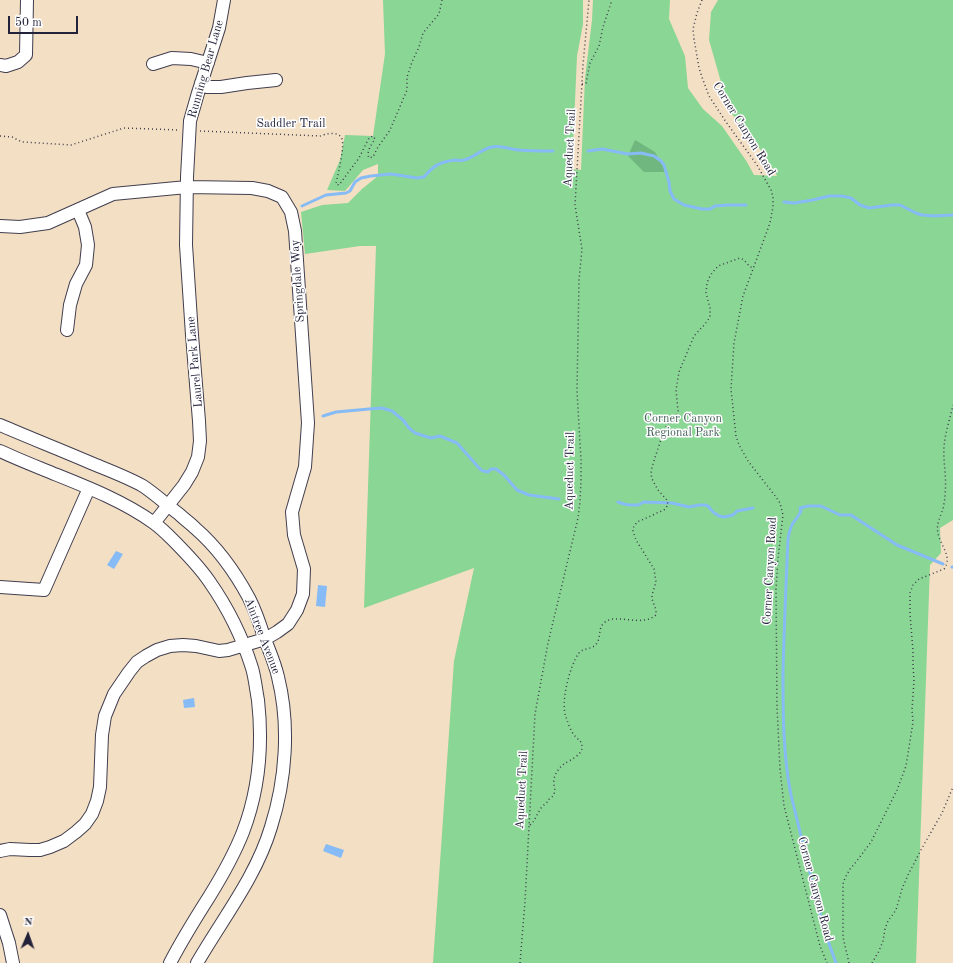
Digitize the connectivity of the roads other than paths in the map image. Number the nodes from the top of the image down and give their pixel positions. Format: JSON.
{"nodes":[{"id":1,"x":27,"y":0,"type":"edge"},
{"id":2,"x":224,"y":0,"type":"edge"},
{"id":3,"x":208,"y":63,"type":"junction"},
{"id":4,"x":153,"y":64,"type":"dead end"},
{"id":5,"x":0,"y":65,"type":"edge"},
{"id":6,"x":276,"y":80,"type":"dead end"},
{"id":7,"x":201,"y":83,"type":"junction"},
{"id":8,"x":187,"y":187,"type":"junction"},
{"id":9,"x":78,"y":210,"type":"junction"},
{"id":10,"x":0,"y":226,"type":"edge"},
{"id":11,"x":67,"y":330,"type":"dead end"},
{"id":12,"x":0,"y":425,"type":"edge"},
{"id":13,"x":0,"y":451,"type":"edge"},
{"id":14,"x":89,"y":488,"type":"junction"},
{"id":15,"x":168,"y":505,"type":"junction"},
{"id":16,"x":154,"y":523,"type":"junction"},
{"id":17,"x":0,"y":587,"type":"edge"},
{"id":18,"x":265,"y":639,"type":"junction"},
{"id":19,"x":244,"y":645,"type":"junction"},
{"id":20,"x":0,"y":851,"type":"edge"},
{"id":21,"x":0,"y":915,"type":"edge"},
{"id":22,"x":13,"y":963,"type":"edge"},
{"id":23,"x":170,"y":963,"type":"edge"},
{"id":24,"x":197,"y":963,"type":"edge"}],
"edges":[{"from":1,"to":5,"type":"street"},
{"from":2,"to":3,"type":"street","name":"Running Bear Lane"},
{"from":3,"to":4,"type":"street"},
{"from":3,"to":7,"type":"street","name":"Running Bear Lane"},
{"from":6,"to":7,"type":"street"},
{"from":7,"to":8,"type":"street","name":"Running Bear Lane"},
{"from":8,"to":9,"type":"street","name":"Springdale Way"},
{"from":8,"to":15,"type":"street","name":"Laurel Park Lane"},
{"from":8,"to":18,"type":"street","name":"Springdale Way"},
{"from":9,"to":10,"type":"street","name":"Springdale Way"},
{"from":9,"to":11,"type":"street"},
{"from":12,"to":15,"type":"street","name":"Aintree Avenue"},
{"from":13,"to":14,"type":"street","name":"Aintree Avenue"},
{"from":14,"to":16,"type":"street","name":"Aintree Avenue"},
{"from":14,"to":17,"type":"street"},
{"from":15,"to":16,"type":"street","name":"Laurel Park Lane"},
{"from":15,"to":18,"type":"street","name":"Aintree Avenue"},
{"from":16,"to":19,"type":"street","name":"Aintree Avenue"},
{"from":18,"to":19,"type":"street","name":"Springdale Way"},
{"from":18,"to":24,"type":"street","name":"Aintree Avenue"},
{"from":19,"to":20,"type":"street","name":"Springdale Way"},
{"from":19,"to":23,"type":"street","name":"Aintree Avenue"},
{"from":21,"to":22,"type":"street"}]}
